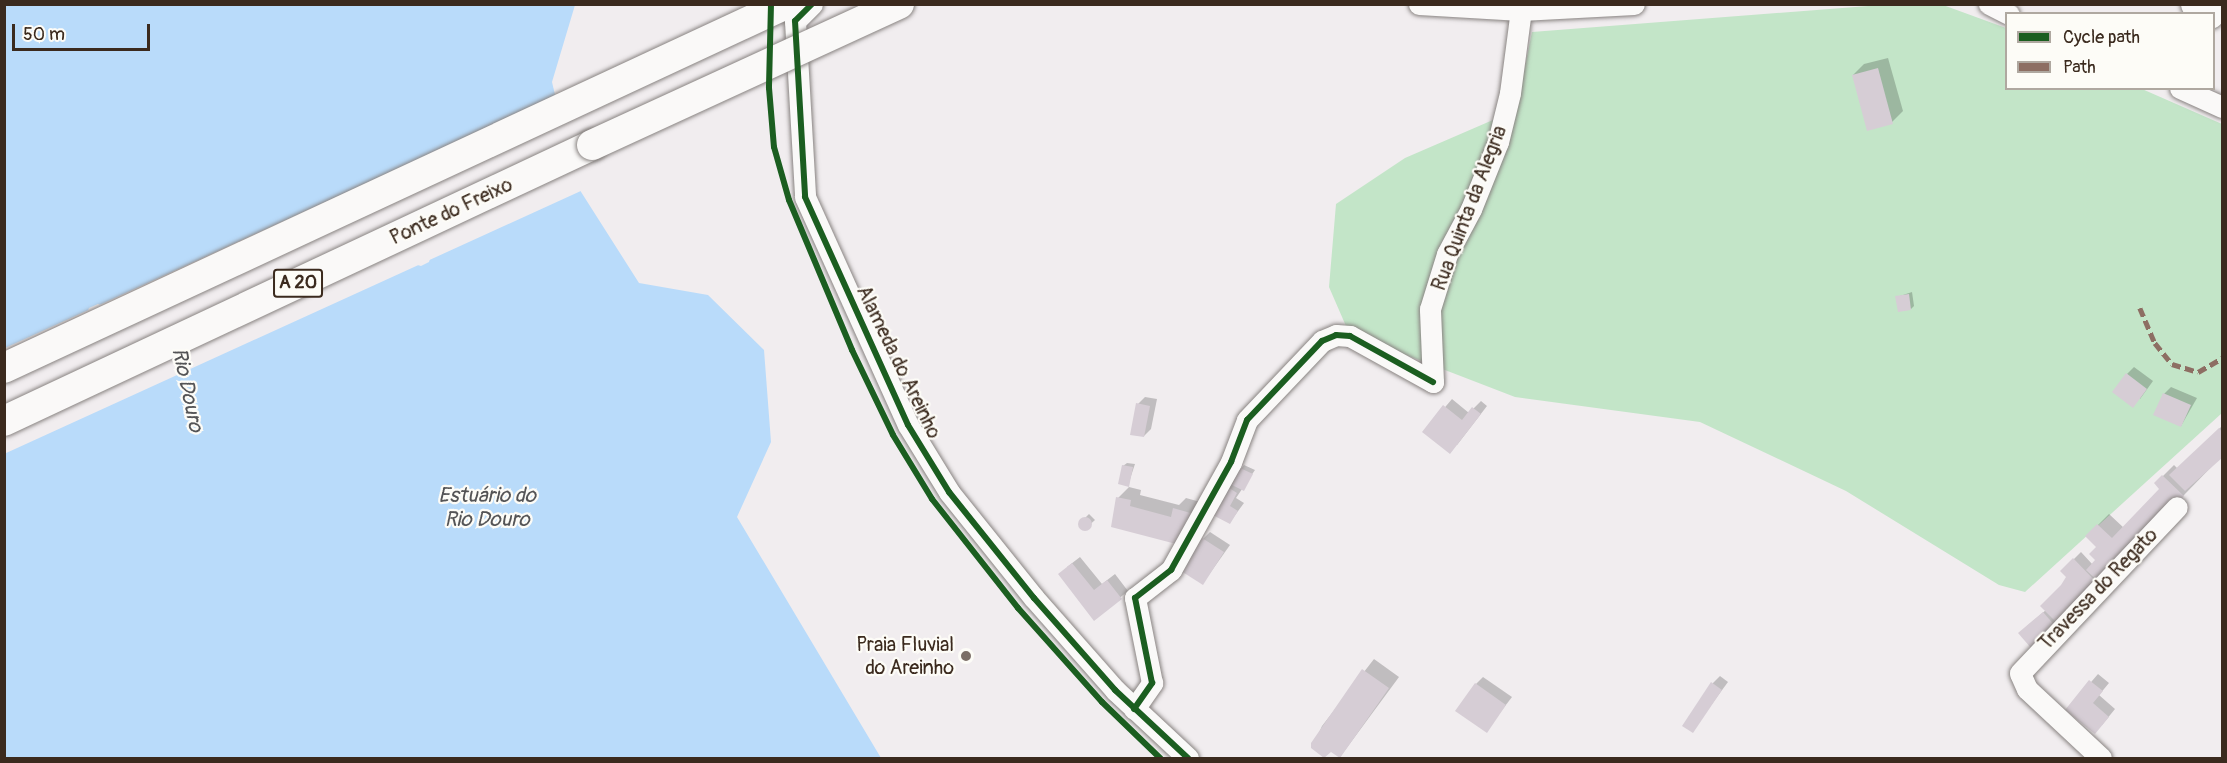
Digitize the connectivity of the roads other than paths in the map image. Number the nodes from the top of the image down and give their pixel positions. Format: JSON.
{"nodes":[{"id":1,"x":786,"y":4,"type":"edge"},
{"id":2,"x":813,"y":4,"type":"edge"},
{"id":3,"x":899,"y":4,"type":"edge"},
{"id":4,"x":1419,"y":4,"type":"edge"},
{"id":5,"x":1634,"y":4,"type":"edge"},
{"id":6,"x":1989,"y":4,"type":"edge"},
{"id":7,"x":1521,"y":10,"type":"junction"},
{"id":8,"x":2005,"y":12,"type":"edge"},
{"id":9,"x":2185,"y":90,"type":"edge"},
{"id":10,"x":2223,"y":107,"type":"edge"},
{"id":11,"x":4,"y":368,"type":"edge"},
{"id":12,"x":4,"y":421,"type":"edge"},
{"id":13,"x":2177,"y":507,"type":"dead end"},
{"id":14,"x":1134,"y":709,"type":"junction"},
{"id":15,"x":1188,"y":759,"type":"edge"},
{"id":16,"x":2101,"y":759,"type":"edge"}],
"edges":[{"from":1,"to":11,"type":"highway","number":"A 20"},
{"from":2,"to":14,"type":"street","name":"Alameda do Areinho"},
{"from":3,"to":12,"type":"highway","name":"Ponte do Freixo","number":"A 20","bridge":true},
{"from":4,"to":7,"type":"street"},
{"from":5,"to":7,"type":"street"},
{"from":6,"to":8,"type":"street"},
{"from":7,"to":14,"type":"street","name":"Rua Quinta da Alegria"},
{"from":9,"to":10,"type":"street"},
{"from":13,"to":16,"type":"street","name":"Travessa do Regato"},
{"from":14,"to":15,"type":"street","name":"Alameda do Areinho"}]}
